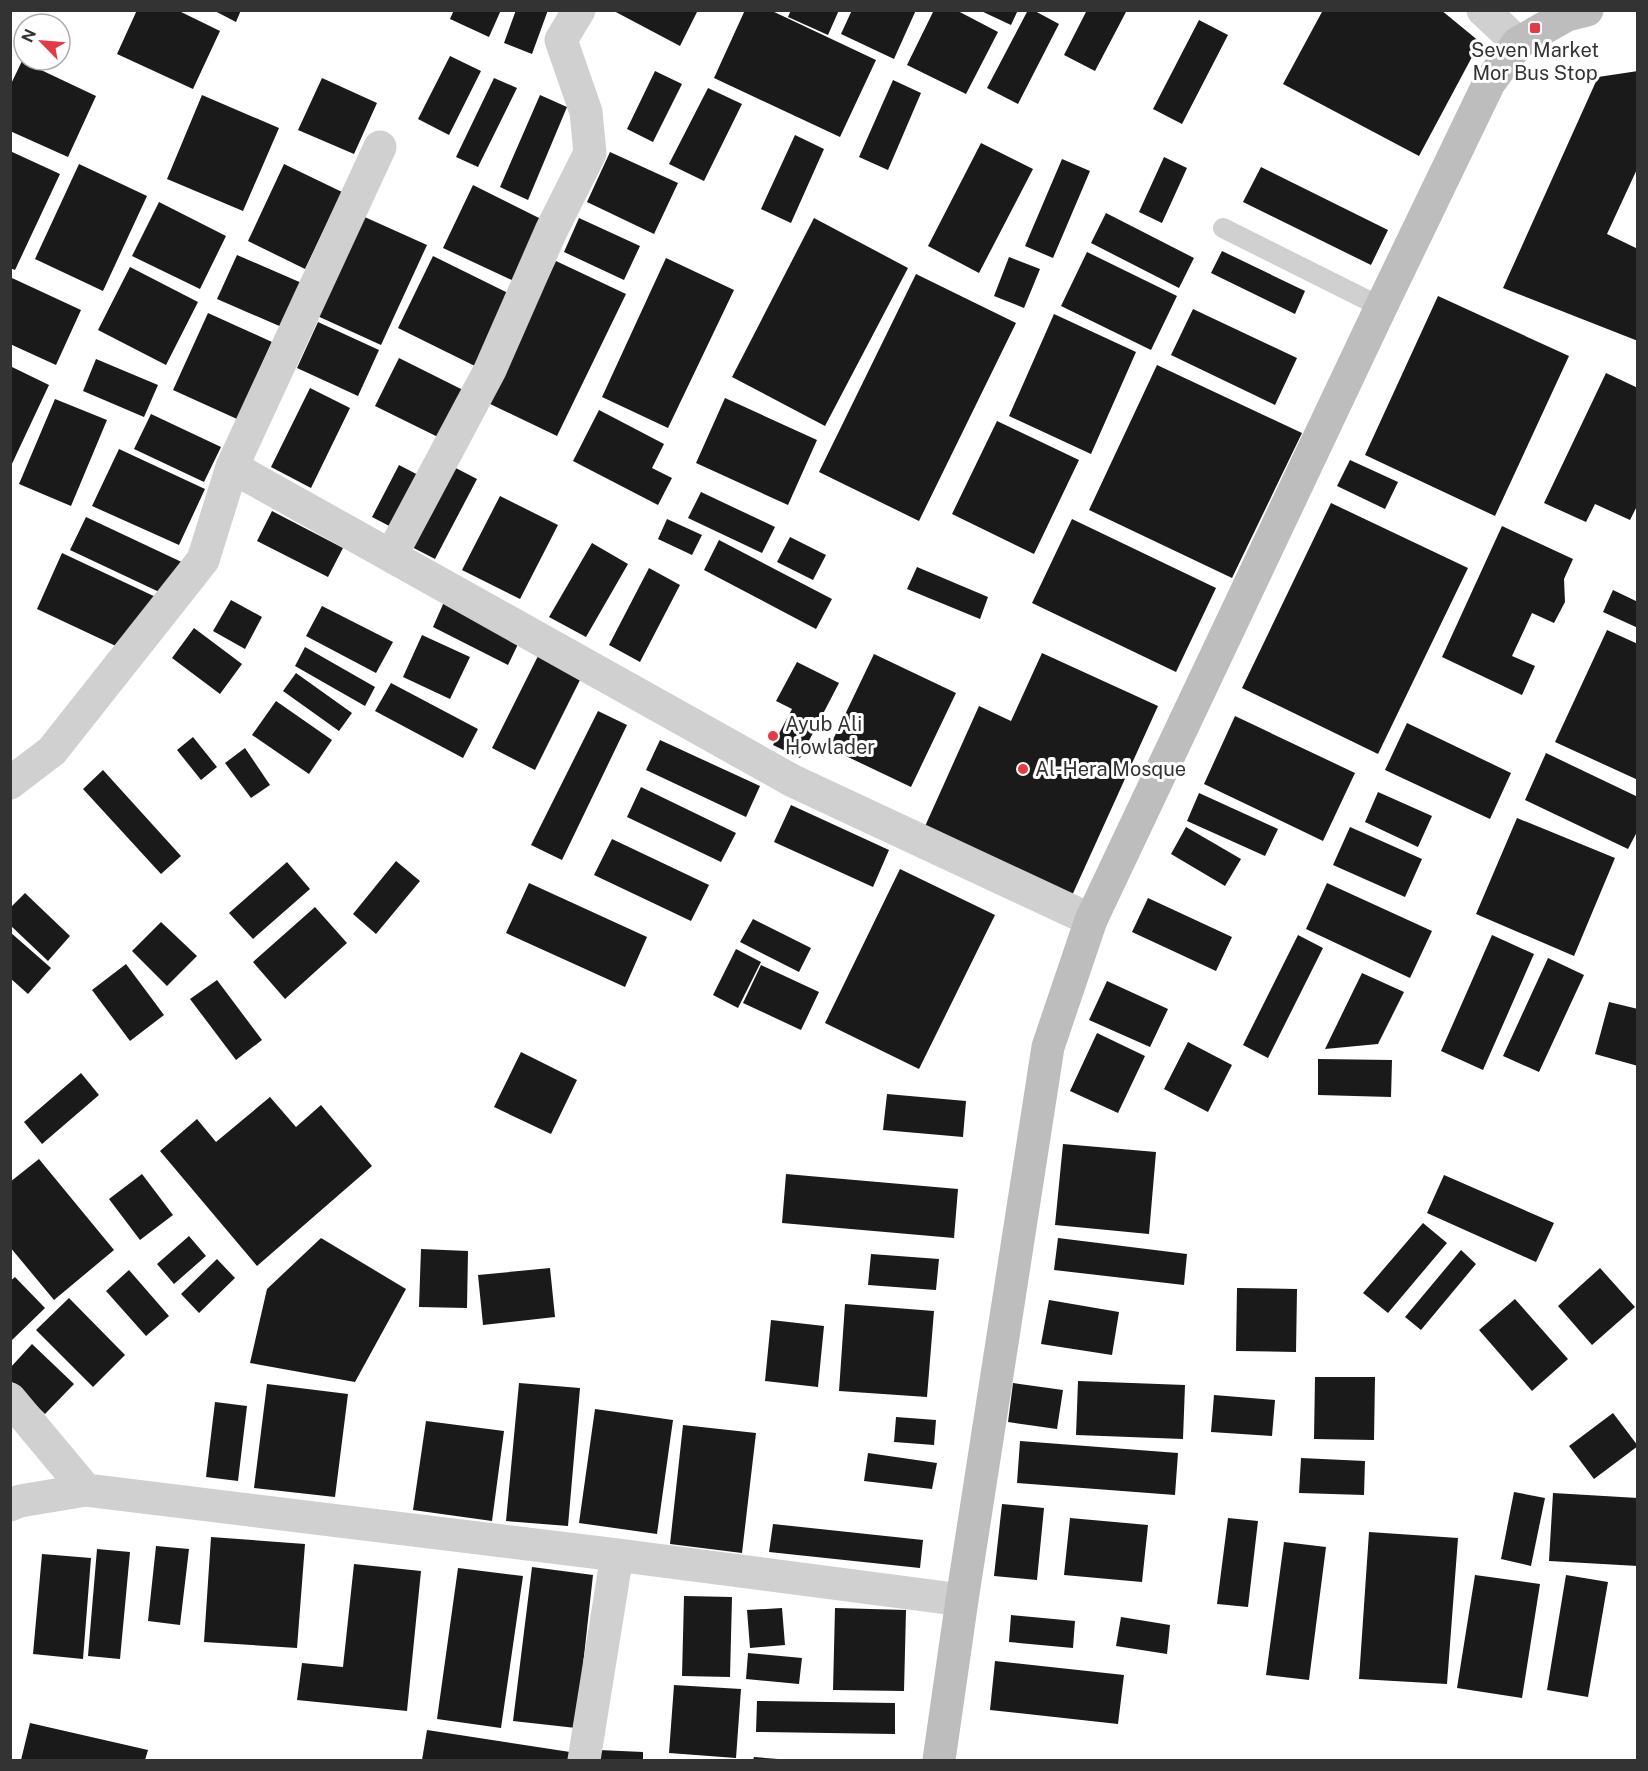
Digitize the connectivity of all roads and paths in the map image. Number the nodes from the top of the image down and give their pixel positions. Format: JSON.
{"nodes":[{"id":1,"x":579,"y":10,"type":"edge"},
{"id":2,"x":1483,"y":10,"type":"edge"},
{"id":3,"x":1587,"y":10,"type":"edge"},
{"id":4,"x":1518,"y":43,"type":"junction"},
{"id":5,"x":380,"y":147,"type":"dead end"},
{"id":6,"x":1223,"y":228,"type":"dead end"},
{"id":7,"x":1381,"y":307,"type":"junction"},
{"id":8,"x":232,"y":467,"type":"junction"},
{"id":9,"x":391,"y":556,"type":"junction"},
{"id":10,"x":10,"y":783,"type":"edge"},
{"id":11,"x":1091,"y":920,"type":"junction"},
{"id":12,"x":10,"y":1399,"type":"edge"},
{"id":13,"x":86,"y":1490,"type":"junction"},
{"id":14,"x":10,"y":1506,"type":"edge"},
{"id":15,"x":617,"y":1555,"type":"junction"},
{"id":16,"x":962,"y":1600,"type":"junction"},
{"id":17,"x":584,"y":1761,"type":"edge"},
{"id":18,"x":939,"y":1761,"type":"edge"}],
"edges":[{"from":1,"to":9,"type":"street"},
{"from":2,"to":4,"type":"street"},
{"from":3,"to":4,"type":"street"},
{"from":4,"to":7,"type":"street"},
{"from":5,"to":8,"type":"street"},
{"from":6,"to":7,"type":"lane"},
{"from":7,"to":11,"type":"street"},
{"from":8,"to":9,"type":"street"},
{"from":8,"to":10,"type":"street"},
{"from":9,"to":11,"type":"street"},
{"from":11,"to":16,"type":"street"},
{"from":12,"to":13,"type":"street"},
{"from":13,"to":14,"type":"street"},
{"from":13,"to":15,"type":"street"},
{"from":15,"to":16,"type":"street"},
{"from":15,"to":17,"type":"street"},
{"from":16,"to":18,"type":"street"}]}
